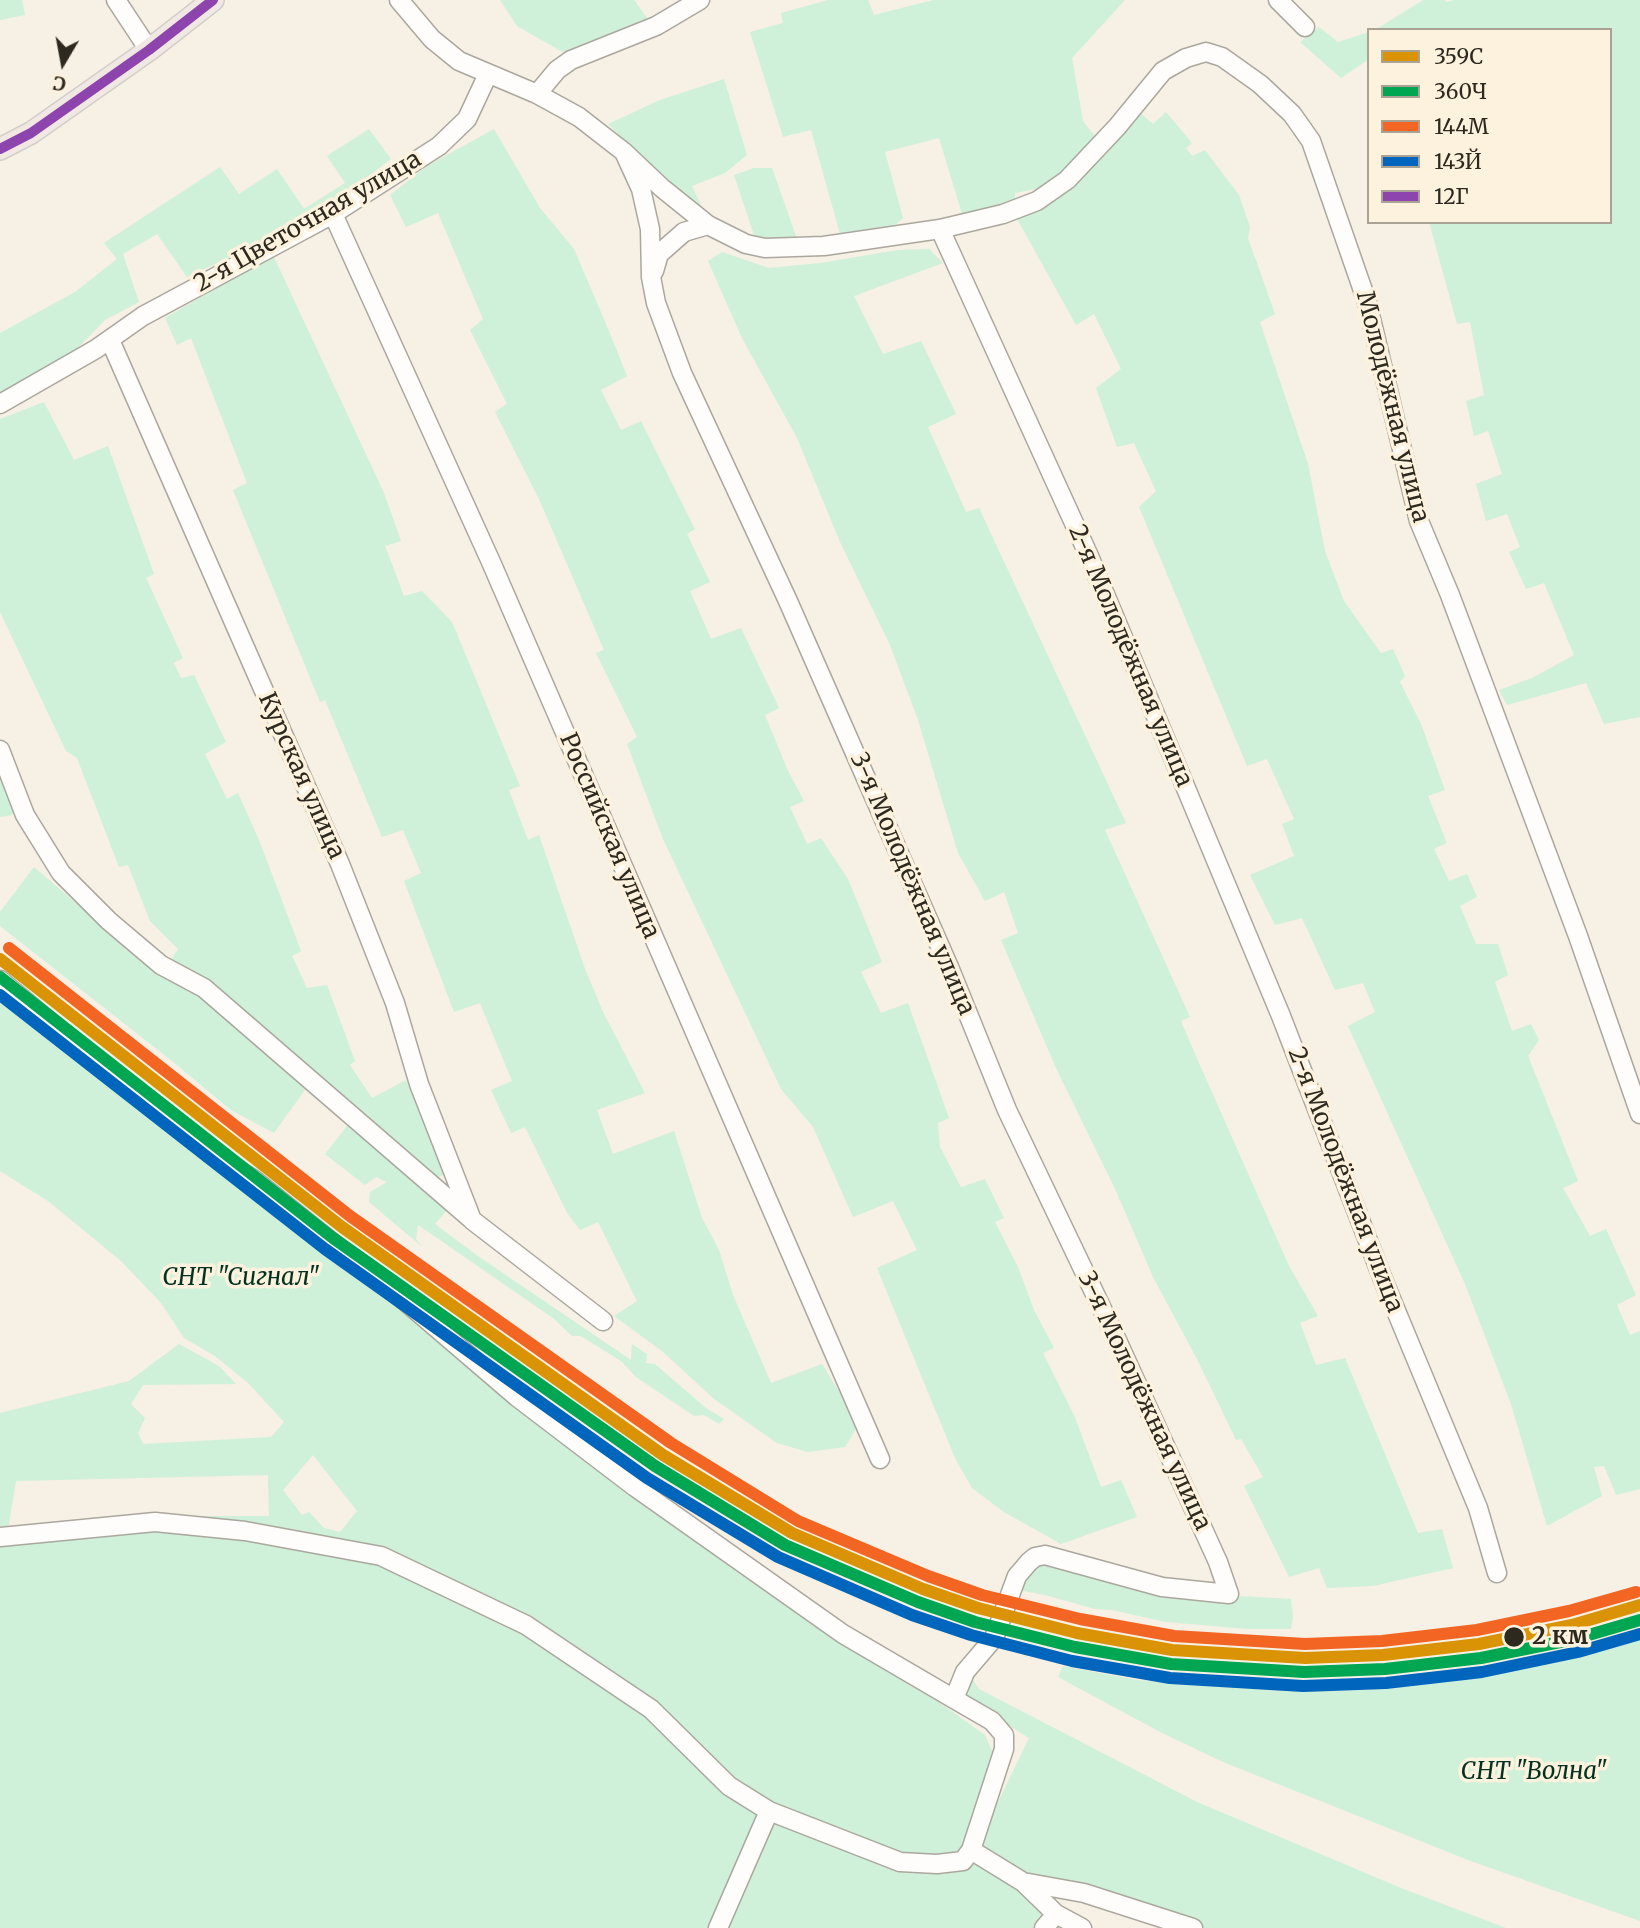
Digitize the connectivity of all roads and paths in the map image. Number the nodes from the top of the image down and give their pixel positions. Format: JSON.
{"nodes":[{"id":1,"x":116,"y":0,"type":"edge"},
{"id":2,"x":213,"y":0,"type":"edge"},
{"id":3,"x":400,"y":0,"type":"edge"},
{"id":4,"x":700,"y":0,"type":"edge"},
{"id":5,"x":1278,"y":0,"type":"edge"},
{"id":6,"x":1305,"y":27,"type":"dead end"},
{"id":7,"x":149,"y":50,"type":"junction"},
{"id":8,"x":488,"y":74,"type":"junction"},
{"id":9,"x":537,"y":94,"type":"junction"},
{"id":10,"x":0,"y":149,"type":"edge"},
{"id":11,"x":624,"y":152,"type":"junction"},
{"id":12,"x":333,"y":214,"type":"junction"},
{"id":13,"x":708,"y":225,"type":"junction"},
{"id":14,"x":940,"y":229,"type":"junction"},
{"id":15,"x":652,"y":277,"type":"junction"},
{"id":16,"x":110,"y":340,"type":"junction"},
{"id":17,"x":0,"y":404,"type":"edge"},
{"id":18,"x":0,"y":750,"type":"edge"},
{"id":19,"x":0,"y":980,"type":"edge"},
{"id":20,"x":1640,"y":1114,"type":"edge"},
{"id":21,"x":472,"y":1220,"type":"junction"},
{"id":22,"x":603,"y":1321,"type":"dead end"},
{"id":23,"x":880,"y":1460,"type":"dead end"},
{"id":24,"x":0,"y":1537,"type":"edge"},
{"id":25,"x":1497,"y":1573,"type":"dead end"},
{"id":26,"x":954,"y":1699,"type":"junction"},
{"id":27,"x":769,"y":1811,"type":"junction"},
{"id":28,"x":971,"y":1850,"type":"junction"},
{"id":29,"x":1023,"y":1882,"type":"junction"},
{"id":30,"x":1056,"y":1913,"type":"junction"},
{"id":31,"x":718,"y":1928,"type":"edge"},
{"id":32,"x":1044,"y":1928,"type":"edge"},
{"id":33,"x":1082,"y":1928,"type":"edge"},
{"id":34,"x":1193,"y":1928,"type":"edge"}],
"edges":[{"from":1,"to":7,"type":"street"},
{"from":2,"to":7,"type":"main road"},
{"from":3,"to":8,"type":"street"},
{"from":4,"to":9,"type":"street"},
{"from":5,"to":6,"type":"street"},
{"from":7,"to":10,"type":"main road"},
{"from":8,"to":9,"type":"street"},
{"from":8,"to":12,"type":"street","name":"2-я Цветочная улица"},
{"from":9,"to":11,"type":"street"},
{"from":11,"to":13,"type":"street"},
{"from":11,"to":15,"type":"street","name":"3-я Молодёжная улица"},
{"from":12,"to":16,"type":"street","name":"2-я Цветочная улица"},
{"from":12,"to":23,"type":"street","name":"Российская улица"},
{"from":13,"to":14,"type":"street"},
{"from":13,"to":15,"type":"street"},
{"from":14,"to":20,"type":"street","name":"Молодёжная улица"},
{"from":14,"to":25,"type":"street","name":"2-я Молодёжная улица"},
{"from":15,"to":26,"type":"street","name":"3-я Молодёжная улица"},
{"from":16,"to":17,"type":"street","name":"2-я Цветочная улица"},
{"from":16,"to":21,"type":"street","name":"Курская улица"},
{"from":18,"to":21,"type":"street"},
{"from":19,"to":26,"type":"street"},
{"from":21,"to":22,"type":"street"},
{"from":24,"to":27,"type":"street"},
{"from":26,"to":28,"type":"street"},
{"from":27,"to":28,"type":"street"},
{"from":27,"to":31,"type":"street"},
{"from":28,"to":29,"type":"street"},
{"from":29,"to":30,"type":"street"},
{"from":29,"to":34,"type":"street"},
{"from":30,"to":32,"type":"street"},
{"from":30,"to":33,"type":"street"}]}
